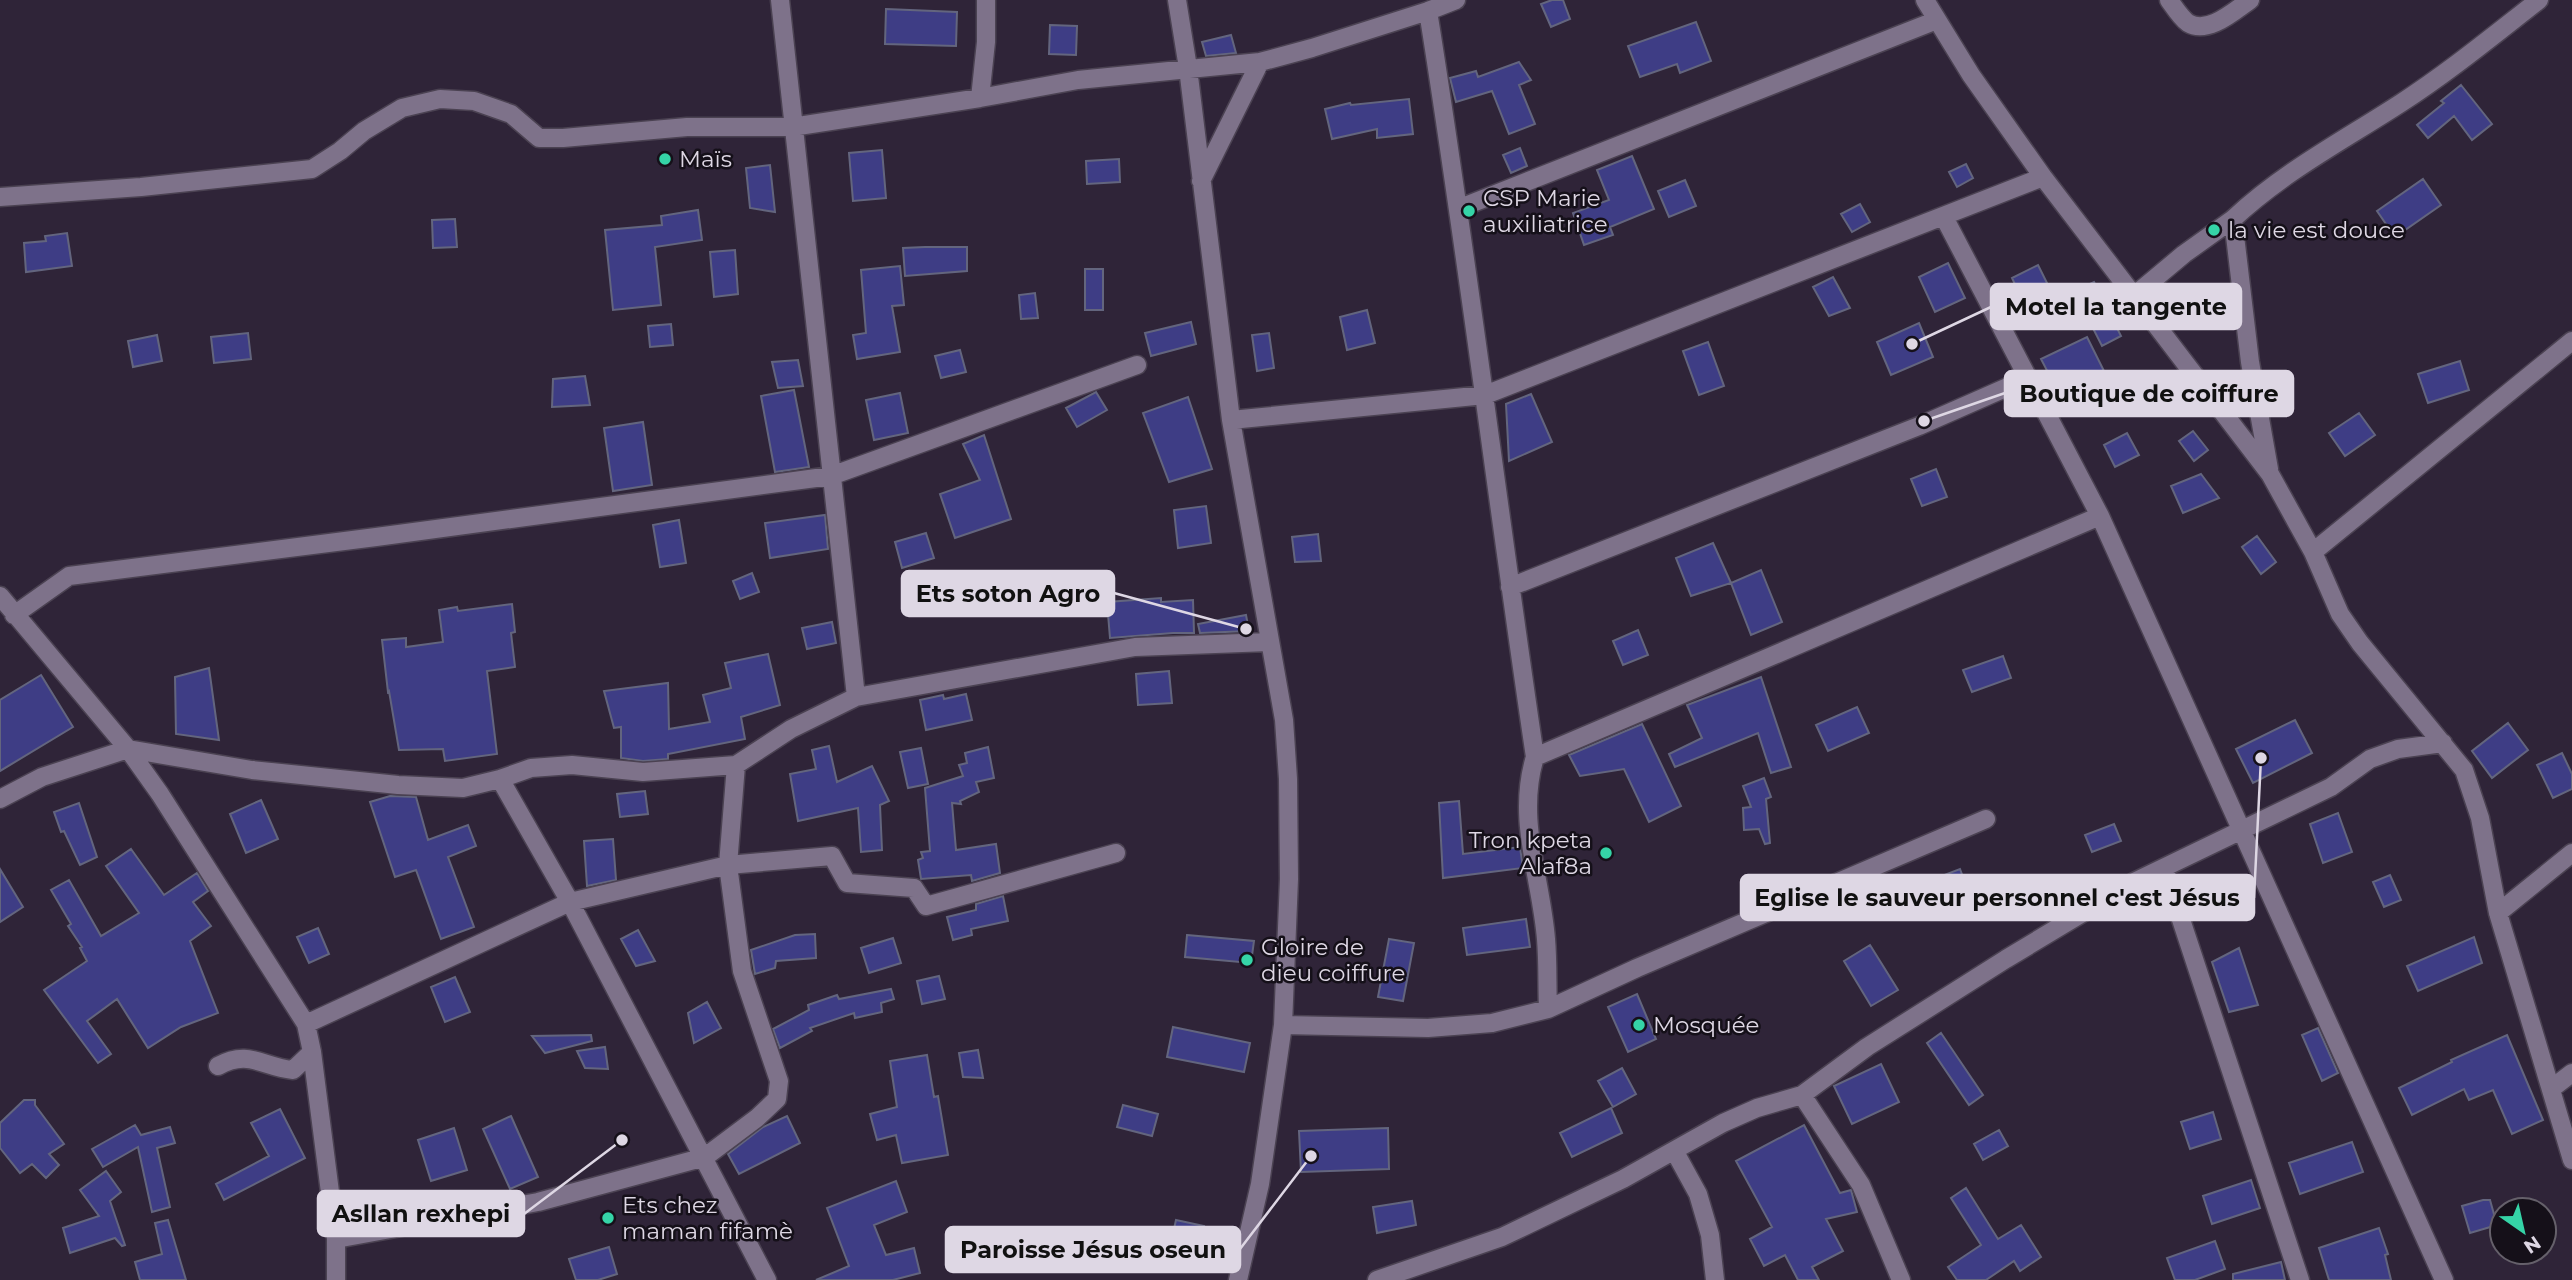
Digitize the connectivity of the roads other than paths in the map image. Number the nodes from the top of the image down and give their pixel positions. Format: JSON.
{"nodes":[{"id":1,"x":780,"y":0,"type":"edge"},
{"id":2,"x":986,"y":0,"type":"edge"},
{"id":3,"x":1177,"y":0,"type":"edge"},
{"id":4,"x":1456,"y":0,"type":"edge"},
{"id":5,"x":1925,"y":0,"type":"edge"},
{"id":6,"x":2169,"y":0,"type":"edge"},
{"id":7,"x":2250,"y":0,"type":"edge"},
{"id":8,"x":2539,"y":0,"type":"edge"},
{"id":9,"x":1428,"y":12,"type":"junction"},
{"id":10,"x":1937,"y":20,"type":"junction"},
{"id":11,"x":1260,"y":62,"type":"junction"},
{"id":12,"x":1188,"y":68,"type":"junction"},
{"id":13,"x":980,"y":98,"type":"junction"},
{"id":14,"x":792,"y":127,"type":"junction"},
{"id":15,"x":2043,"y":177,"type":"junction"},
{"id":16,"x":1201,"y":181,"type":"junction"},
{"id":17,"x":0,"y":197,"type":"edge"},
{"id":18,"x":1460,"y":208,"type":"junction"},
{"id":19,"x":1944,"y":217,"type":"junction"},
{"id":20,"x":2233,"y":219,"type":"junction"},
{"id":21,"x":2135,"y":295,"type":"junction"},
{"id":22,"x":2572,"y":341,"type":"edge"},
{"id":23,"x":1137,"y":365,"type":"dead end"},
{"id":24,"x":2028,"y":378,"type":"junction"},
{"id":25,"x":1485,"y":395,"type":"junction"},
{"id":26,"x":1231,"y":421,"type":"junction"},
{"id":27,"x":2270,"y":474,"type":"junction"},
{"id":28,"x":831,"y":476,"type":"junction"},
{"id":29,"x":2100,"y":516,"type":"junction"},
{"id":30,"x":2313,"y":552,"type":"junction"},
{"id":31,"x":1510,"y":587,"type":"junction"},
{"id":32,"x":4,"y":604,"type":"edge"},
{"id":33,"x":1269,"y":642,"type":"junction"},
{"id":34,"x":856,"y":697,"type":"junction"},
{"id":35,"x":2443,"y":743,"type":"junction"},
{"id":36,"x":128,"y":749,"type":"junction"},
{"id":37,"x":1535,"y":757,"type":"junction"},
{"id":38,"x":736,"y":765,"type":"junction"},
{"id":39,"x":500,"y":779,"type":"junction"},
{"id":40,"x":0,"y":799,"type":"edge"},
{"id":41,"x":1986,"y":818,"type":"dead end"},
{"id":42,"x":2241,"y":830,"type":"junction"},
{"id":43,"x":1116,"y":853,"type":"dead end"},
{"id":44,"x":2572,"y":853,"type":"edge"},
{"id":45,"x":728,"y":865,"type":"junction"},
{"id":46,"x":2164,"y":868,"type":"junction"},
{"id":47,"x":570,"y":902,"type":"junction"},
{"id":48,"x":2498,"y":913,"type":"junction"},
{"id":49,"x":1548,"y":1009,"type":"junction"},
{"id":50,"x":306,"y":1024,"type":"junction"},
{"id":51,"x":1283,"y":1025,"type":"junction"},
{"id":52,"x":312,"y":1052,"type":"junction"},
{"id":53,"x":218,"y":1066,"type":"dead end"},
{"id":54,"x":2572,"y":1073,"type":"edge"},
{"id":55,"x":2552,"y":1089,"type":"junction"},
{"id":56,"x":1802,"y":1095,"type":"junction"},
{"id":57,"x":1675,"y":1152,"type":"junction"},
{"id":58,"x":705,"y":1157,"type":"junction"},
{"id":59,"x":2572,"y":1160,"type":"edge"},
{"id":60,"x":336,"y":1239,"type":"junction"},
{"id":61,"x":336,"y":1280,"type":"edge"},
{"id":62,"x":767,"y":1280,"type":"edge"},
{"id":63,"x":1238,"y":1280,"type":"edge"},
{"id":64,"x":1377,"y":1280,"type":"edge"},
{"id":65,"x":1715,"y":1280,"type":"edge"},
{"id":66,"x":1901,"y":1280,"type":"edge"},
{"id":67,"x":2300,"y":1280,"type":"edge"},
{"id":68,"x":2444,"y":1280,"type":"edge"}],
"edges":[{"from":1,"to":14,"type":"street"},
{"from":2,"to":13,"type":"street"},
{"from":3,"to":12,"type":"street"},
{"from":4,"to":9,"type":"street"},
{"from":5,"to":10,"type":"street"},
{"from":6,"to":7,"type":"street"},
{"from":8,"to":20,"type":"street"},
{"from":9,"to":11,"type":"street"},
{"from":9,"to":18,"type":"street"},
{"from":10,"to":15,"type":"street"},
{"from":10,"to":18,"type":"street"},
{"from":11,"to":12,"type":"street"},
{"from":11,"to":16,"type":"street"},
{"from":12,"to":13,"type":"street"},
{"from":12,"to":16,"type":"street"},
{"from":13,"to":14,"type":"street"},
{"from":14,"to":17,"type":"street"},
{"from":14,"to":28,"type":"street"},
{"from":15,"to":19,"type":"street"},
{"from":15,"to":21,"type":"street"},
{"from":16,"to":26,"type":"street"},
{"from":18,"to":25,"type":"street"},
{"from":19,"to":24,"type":"street"},
{"from":19,"to":25,"type":"street"},
{"from":20,"to":21,"type":"street"},
{"from":20,"to":27,"type":"street"},
{"from":21,"to":27,"type":"street"},
{"from":22,"to":30,"type":"street"},
{"from":23,"to":28,"type":"street"},
{"from":24,"to":29,"type":"street"},
{"from":24,"to":31,"type":"street"},
{"from":25,"to":26,"type":"street"},
{"from":25,"to":31,"type":"street"},
{"from":26,"to":33,"type":"street"},
{"from":27,"to":30,"type":"street"},
{"from":28,"to":32,"type":"street"},
{"from":28,"to":34,"type":"street"},
{"from":29,"to":37,"type":"street"},
{"from":29,"to":42,"type":"street"},
{"from":30,"to":35,"type":"street"},
{"from":31,"to":37,"type":"street"},
{"from":32,"to":36,"type":"street"},
{"from":33,"to":34,"type":"street"},
{"from":33,"to":51,"type":"street"},
{"from":34,"to":38,"type":"street"},
{"from":35,"to":42,"type":"street"},
{"from":35,"to":48,"type":"street"},
{"from":36,"to":39,"type":"street"},
{"from":36,"to":40,"type":"street"},
{"from":36,"to":50,"type":"street"},
{"from":37,"to":49,"type":"street"},
{"from":38,"to":39,"type":"street"},
{"from":38,"to":45,"type":"street"},
{"from":39,"to":47,"type":"street"},
{"from":41,"to":49,"type":"street"},
{"from":42,"to":46,"type":"street"},
{"from":42,"to":68,"type":"street"},
{"from":43,"to":45,"type":"street"},
{"from":44,"to":48,"type":"street"},
{"from":45,"to":47,"type":"street"},
{"from":45,"to":58,"type":"street"},
{"from":46,"to":56,"type":"street"},
{"from":46,"to":67,"type":"street"},
{"from":47,"to":50,"type":"street"},
{"from":47,"to":58,"type":"street"},
{"from":48,"to":55,"type":"street"},
{"from":49,"to":51,"type":"street"},
{"from":50,"to":52,"type":"street"},
{"from":51,"to":63,"type":"street"},
{"from":52,"to":53,"type":"street"},
{"from":52,"to":60,"type":"street"},
{"from":54,"to":55,"type":"street"},
{"from":55,"to":59,"type":"street"},
{"from":56,"to":57,"type":"street"},
{"from":56,"to":66,"type":"street"},
{"from":57,"to":64,"type":"street"},
{"from":57,"to":65,"type":"street"},
{"from":58,"to":60,"type":"street"},
{"from":58,"to":62,"type":"street"},
{"from":60,"to":61,"type":"street"}]}
